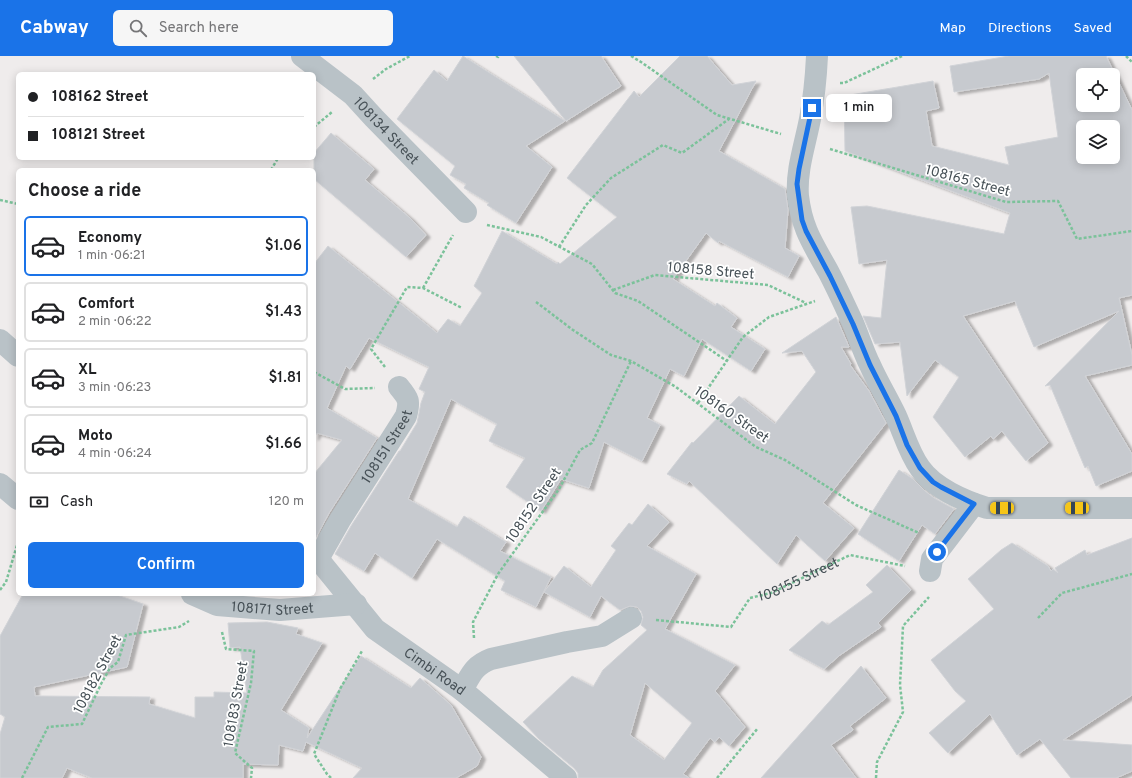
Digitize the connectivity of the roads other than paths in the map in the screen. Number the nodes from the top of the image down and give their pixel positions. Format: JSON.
{"nodes":[{"id":1,"x":302,"y":56,"type":"edge"},
{"id":2,"x":817,"y":56,"type":"edge"},
{"id":3,"x":466,"y":212,"type":"road end"},
{"id":4,"x":0,"y":340,"type":"edge"},
{"id":5,"x":16,"y":354,"type":"edge"},
{"id":6,"x":399,"y":387,"type":"road end"},
{"id":7,"x":0,"y":484,"type":"edge"},
{"id":8,"x":16,"y":497,"type":"edge"},
{"id":9,"x":974,"y":504,"type":"junction"},
{"id":10,"x":1132,"y":508,"type":"edge"},
{"id":11,"x":316,"y":556,"type":"edge"},
{"id":12,"x":930,"y":571,"type":"road end"},
{"id":13,"x":197,"y":596,"type":"edge"},
{"id":14,"x":356,"y":604,"type":"junction"},
{"id":15,"x":631,"y":618,"type":"road end"},
{"id":16,"x":462,"y":690,"type":"junction"},
{"id":17,"x":566,"y":778,"type":"edge"}],
"edges":[{"from":1,"to":3,"type":"street","name":"108134 Street"},
{"from":2,"to":9,"type":"street"},
{"from":4,"to":5,"type":"street"},
{"from":6,"to":11,"type":"street","name":"108151 Street"},
{"from":7,"to":8,"type":"street"},
{"from":9,"to":10,"type":"street"},
{"from":9,"to":12,"type":"street"},
{"from":11,"to":14,"type":"street","name":"Cimbi Road"},
{"from":13,"to":14,"type":"street","name":"108171 Street"},
{"from":14,"to":16,"type":"street","name":"Cimbi Road"},
{"from":15,"to":16,"type":"street"},
{"from":16,"to":17,"type":"street","name":"Cimbi Road"}]}
